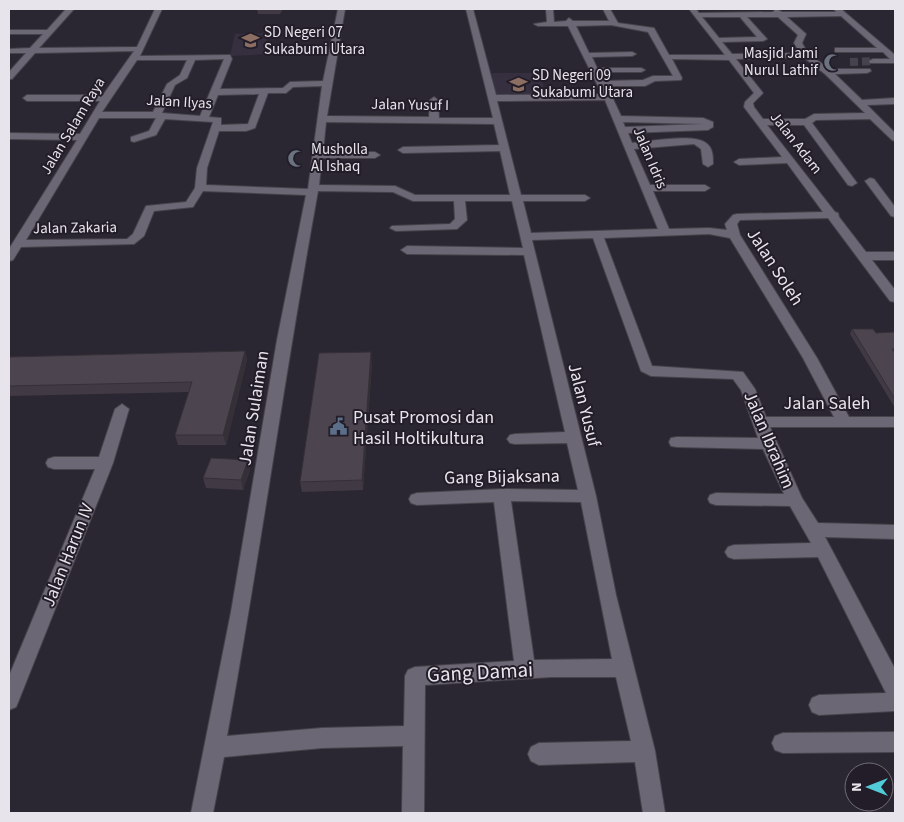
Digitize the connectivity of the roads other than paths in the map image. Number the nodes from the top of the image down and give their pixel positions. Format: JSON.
{"nodes":[{"id":1,"x":70,"y":9,"type":"edge"},
{"id":2,"x":159,"y":9,"type":"edge"},
{"id":3,"x":342,"y":9,"type":"edge"},
{"id":4,"x":469,"y":9,"type":"edge"},
{"id":5,"x":549,"y":9,"type":"edge"},
{"id":6,"x":608,"y":9,"type":"edge"},
{"id":7,"x":776,"y":11,"type":"edge"},
{"id":8,"x":840,"y":11,"type":"edge"},
{"id":9,"x":694,"y":12,"type":"edge"},
{"id":10,"x":742,"y":15,"type":"junction"},
{"id":11,"x":538,"y":24,"type":"dead end"},
{"id":12,"x":550,"y":24,"type":"junction"},
{"id":13,"x":571,"y":24,"type":"junction"},
{"id":14,"x":616,"y":25,"type":"junction"},
{"id":15,"x":9,"y":32,"type":"edge"},
{"id":16,"x":49,"y":32,"type":"junction"},
{"id":17,"x":718,"y":40,"type":"junction"},
{"id":18,"x":581,"y":46,"type":"junction"},
{"id":19,"x":607,"y":47,"type":"dead end"},
{"id":20,"x":140,"y":49,"type":"junction"},
{"id":21,"x":33,"y":50,"type":"junction"},
{"id":22,"x":838,"y":50,"type":"dead end"},
{"id":23,"x":9,"y":51,"type":"edge"},
{"id":24,"x":889,"y":52,"type":"edge"},
{"id":25,"x":632,"y":54,"type":"dead end"},
{"id":26,"x":586,"y":55,"type":"junction"},
{"id":27,"x":805,"y":55,"type":"junction"},
{"id":28,"x":667,"y":57,"type":"junction"},
{"id":29,"x":732,"y":57,"type":"junction"},
{"id":30,"x":135,"y":58,"type":"junction"},
{"id":31,"x":192,"y":58,"type":"junction"},
{"id":32,"x":895,"y":60,"type":"edge"},
{"id":33,"x":873,"y":62,"type":"tunnel mouth"},
{"id":34,"x":593,"y":70,"type":"junction"},
{"id":35,"x":641,"y":70,"type":"dead end"},
{"id":36,"x":828,"y":72,"type":"junction"},
{"id":37,"x":867,"y":72,"type":"dead end"},
{"id":38,"x":9,"y":77,"type":"edge"},
{"id":39,"x":327,"y":83,"type":"junction"},
{"id":40,"x":264,"y":91,"type":"junction"},
{"id":41,"x":217,"y":92,"type":"junction"},
{"id":42,"x":606,"y":92,"type":"junction"},
{"id":43,"x":27,"y":98,"type":"dead end"},
{"id":44,"x":106,"y":98,"type":"junction"},
{"id":45,"x":492,"y":98,"type":"junction"},
{"id":46,"x":434,"y":100,"type":"dead end"},
{"id":47,"x":895,"y":101,"type":"edge"},
{"id":48,"x":860,"y":103,"type":"junction"},
{"id":49,"x":97,"y":115,"type":"junction"},
{"id":50,"x":159,"y":115,"type":"junction"},
{"id":51,"x":873,"y":116,"type":"junction"},
{"id":52,"x":204,"y":118,"type":"junction"},
{"id":53,"x":618,"y":119,"type":"junction"},
{"id":54,"x":322,"y":120,"type":"junction"},
{"id":55,"x":434,"y":121,"type":"junction"},
{"id":56,"x":498,"y":121,"type":"junction"},
{"id":57,"x":760,"y":122,"type":"junction"},
{"id":58,"x":807,"y":122,"type":"junction"},
{"id":59,"x":215,"y":128,"type":"junction"},
{"id":60,"x":622,"y":130,"type":"junction"},
{"id":61,"x":9,"y":136,"type":"edge"},
{"id":62,"x":82,"y":137,"type":"junction"},
{"id":63,"x":895,"y":138,"type":"edge"},
{"id":64,"x":134,"y":139,"type":"dead end"},
{"id":65,"x":629,"y":146,"type":"junction"},
{"id":66,"x":504,"y":148,"type":"junction"},
{"id":67,"x":403,"y":150,"type":"dead end"},
{"id":68,"x":317,"y":155,"type":"junction"},
{"id":69,"x":375,"y":155,"type":"dead end"},
{"id":70,"x":791,"y":160,"type":"junction"},
{"id":71,"x":739,"y":162,"type":"dead end"},
{"id":72,"x":708,"y":164,"type":"dead end"},
{"id":73,"x":870,"y":181,"type":"dead end"},
{"id":74,"x":852,"y":183,"type":"dead end"},
{"id":75,"x":200,"y":188,"type":"junction"},
{"id":76,"x":646,"y":188,"type":"junction"},
{"id":77,"x":705,"y":188,"type":"dead end"},
{"id":78,"x":312,"y":190,"type":"junction"},
{"id":79,"x":459,"y":198,"type":"junction"},
{"id":80,"x":515,"y":198,"type":"junction"},
{"id":81,"x":585,"y":198,"type":"dead end"},
{"id":82,"x":895,"y":214,"type":"edge"},
{"id":83,"x":834,"y":215,"type":"junction"},
{"id":84,"x":396,"y":228,"type":"dead end"},
{"id":85,"x":664,"y":231,"type":"junction"},
{"id":86,"x":9,"y":233,"type":"edge"},
{"id":87,"x":598,"y":234,"type":"junction"},
{"id":88,"x":734,"y":235,"type":"junction"},
{"id":89,"x":525,"y":237,"type":"junction"},
{"id":90,"x":21,"y":238,"type":"junction"},
{"id":91,"x":407,"y":250,"type":"dead end"},
{"id":92,"x":528,"y":252,"type":"junction"},
{"id":93,"x":864,"y":256,"type":"junction"},
{"id":94,"x":895,"y":256,"type":"edge"},
{"id":95,"x":9,"y":257,"type":"edge"},
{"id":96,"x":879,"y":276,"type":"junction"},
{"id":97,"x":895,"y":276,"type":"edge"},
{"id":98,"x":895,"y":298,"type":"edge"},
{"id":99,"x":122,"y":409,"type":"dead end"},
{"id":100,"x":759,"y":422,"type":"junction"},
{"id":101,"x":844,"y":422,"type":"junction"},
{"id":102,"x":895,"y":422,"type":"edge"},
{"id":103,"x":573,"y":437,"type":"junction"},
{"id":104,"x":514,"y":439,"type":"dead end"},
{"id":105,"x":677,"y":442,"type":"dead end"},
{"id":106,"x":768,"y":444,"type":"junction"},
{"id":107,"x":54,"y":463,"type":"dead end"},
{"id":108,"x":105,"y":463,"type":"junction"},
{"id":109,"x":502,"y":495,"type":"junction"},
{"id":110,"x":588,"y":496,"type":"junction"},
{"id":111,"x":417,"y":499,"type":"dead end"},
{"id":112,"x":716,"y":499,"type":"dead end"},
{"id":113,"x":795,"y":500,"type":"junction"},
{"id":114,"x":813,"y":530,"type":"junction"},
{"id":115,"x":895,"y":532,"type":"edge"},
{"id":116,"x":823,"y":550,"type":"junction"},
{"id":117,"x":734,"y":552,"type":"dead end"},
{"id":118,"x":624,"y":668,"type":"junction"},
{"id":119,"x":525,"y":670,"type":"junction"},
{"id":120,"x":895,"y":689,"type":"edge"},
{"id":121,"x":10,"y":694,"type":"edge"},
{"id":122,"x":895,"y":702,"type":"edge"},
{"id":123,"x":819,"y":705,"type":"dead end"},
{"id":124,"x":413,"y":736,"type":"junction"},
{"id":125,"x":895,"y":742,"type":"edge"},
{"id":126,"x":783,"y":743,"type":"dead end"},
{"id":127,"x":215,"y":747,"type":"junction"},
{"id":128,"x":644,"y":751,"type":"junction"},
{"id":129,"x":538,"y":754,"type":"dead end"},
{"id":130,"x":202,"y":813,"type":"edge"},
{"id":131,"x":413,"y":813,"type":"edge"},
{"id":132,"x":654,"y":813,"type":"edge"}],
"edges":[{"from":1,"to":16,"type":"street"},
{"from":2,"to":20,"type":"street","name":"Jalan Salam Raya"},
{"from":3,"to":39,"type":"street","name":"Jalan Sulaiman"},
{"from":4,"to":45,"type":"street","name":"Jalan Yusuf"},
{"from":5,"to":12,"type":"street"},
{"from":6,"to":14,"type":"street"},
{"from":7,"to":8,"type":"street"},
{"from":7,"to":10,"type":"street"},
{"from":7,"to":27,"type":"street"},
{"from":8,"to":24,"type":"street"},
{"from":9,"to":10,"type":"street"},
{"from":9,"to":17,"type":"street","name":"Jalan Adam"},
{"from":10,"to":17,"type":"street"},
{"from":11,"to":12,"type":"street"},
{"from":12,"to":13,"type":"street"},
{"from":13,"to":14,"type":"street"},
{"from":13,"to":18,"type":"street","name":"Jalan Idris"},
{"from":14,"to":28,"type":"street"},
{"from":15,"to":16,"type":"street"},
{"from":16,"to":21,"type":"street"},
{"from":17,"to":29,"type":"street","name":"Jalan Adam"},
{"from":18,"to":19,"type":"street"},
{"from":18,"to":26,"type":"street","name":"Jalan Idris"},
{"from":20,"to":21,"type":"street"},
{"from":20,"to":30,"type":"street","name":"Jalan Salam Raya"},
{"from":21,"to":23,"type":"street"},
{"from":21,"to":38,"type":"street"},
{"from":22,"to":24,"type":"street"},
{"from":24,"to":32,"type":"street"},
{"from":25,"to":26,"type":"street"},
{"from":26,"to":34,"type":"street","name":"Jalan Idris"},
{"from":27,"to":29,"type":"street"},
{"from":27,"to":36,"type":"street"},
{"from":28,"to":29,"type":"street"},
{"from":28,"to":42,"type":"street"},
{"from":29,"to":57,"type":"street","name":"Jalan Adam"},
{"from":30,"to":31,"type":"street"},
{"from":30,"to":44,"type":"street","name":"Jalan Salam Raya"},
{"from":31,"to":41,"type":"street"},
{"from":31,"to":50,"type":"street"},
{"from":32,"to":33,"type":"street"},
{"from":34,"to":35,"type":"street"},
{"from":34,"to":42,"type":"street","name":"Jalan Idris"},
{"from":36,"to":37,"type":"street"},
{"from":36,"to":48,"type":"street"},
{"from":39,"to":40,"type":"street"},
{"from":39,"to":54,"type":"street","name":"Jalan Sulaiman"},
{"from":40,"to":41,"type":"street"},
{"from":40,"to":59,"type":"street"},
{"from":41,"to":52,"type":"street"},
{"from":42,"to":45,"type":"street"},
{"from":42,"to":53,"type":"street","name":"Jalan Idris"},
{"from":43,"to":44,"type":"street"},
{"from":44,"to":49,"type":"street","name":"Jalan Salam Raya"},
{"from":45,"to":56,"type":"street","name":"Jalan Yusuf"},
{"from":46,"to":55,"type":"street"},
{"from":47,"to":48,"type":"street"},
{"from":48,"to":51,"type":"street"},
{"from":49,"to":50,"type":"street","name":"Jalan Ilyas"},
{"from":49,"to":62,"type":"street","name":"Jalan Salam Raya"},
{"from":50,"to":52,"type":"street","name":"Jalan Ilyas"},
{"from":50,"to":64,"type":"street"},
{"from":51,"to":58,"type":"street"},
{"from":51,"to":63,"type":"street"},
{"from":52,"to":59,"type":"street","name":"Jalan Ilyas"},
{"from":53,"to":60,"type":"street","name":"Jalan Idris"},
{"from":53,"to":60,"type":"street"},
{"from":54,"to":55,"type":"street","name":"Jalan Yusuf I"},
{"from":54,"to":68,"type":"street","name":"Jalan Sulaiman"},
{"from":55,"to":56,"type":"street","name":"Jalan Yusuf I"},
{"from":56,"to":66,"type":"street","name":"Jalan Yusuf"},
{"from":57,"to":58,"type":"street"},
{"from":57,"to":70,"type":"street","name":"Jalan Adam"},
{"from":58,"to":74,"type":"street"},
{"from":59,"to":75,"type":"street","name":"Jalan Ilyas"},
{"from":60,"to":65,"type":"street","name":"Jalan Idris"},
{"from":61,"to":62,"type":"street"},
{"from":62,"to":90,"type":"street","name":"Jalan Salam Raya"},
{"from":65,"to":72,"type":"street"},
{"from":65,"to":76,"type":"street","name":"Jalan Idris"},
{"from":66,"to":67,"type":"street"},
{"from":66,"to":80,"type":"street","name":"Jalan Yusuf"},
{"from":68,"to":69,"type":"street"},
{"from":68,"to":78,"type":"street","name":"Jalan Sulaiman"},
{"from":70,"to":71,"type":"street"},
{"from":70,"to":83,"type":"street","name":"Jalan Adam"},
{"from":73,"to":82,"type":"street"},
{"from":75,"to":78,"type":"street"},
{"from":75,"to":90,"type":"street","name":"Jalan Zakaria"},
{"from":76,"to":77,"type":"street"},
{"from":76,"to":85,"type":"street","name":"Jalan Idris"},
{"from":78,"to":79,"type":"street"},
{"from":78,"to":127,"type":"street","name":"Jalan Sulaiman"},
{"from":79,"to":80,"type":"street"},
{"from":79,"to":84,"type":"street"},
{"from":80,"to":81,"type":"street"},
{"from":80,"to":89,"type":"street","name":"Jalan Yusuf"},
{"from":83,"to":88,"type":"street"},
{"from":83,"to":93,"type":"street","name":"Jalan Adam"},
{"from":85,"to":87,"type":"street","name":"Jalan Soleh"},
{"from":85,"to":88,"type":"street","name":"Jalan Soleh"},
{"from":86,"to":90,"type":"street"},
{"from":87,"to":89,"type":"street","name":"Jalan Soleh"},
{"from":87,"to":100,"type":"street","name":"Jalan Ibrahim"},
{"from":88,"to":101,"type":"street","name":"Jalan Soleh"},
{"from":89,"to":92,"type":"street","name":"Jalan Yusuf"},
{"from":90,"to":95,"type":"street","name":"Jalan Salam Raya"},
{"from":91,"to":92,"type":"street"},
{"from":92,"to":103,"type":"street","name":"Jalan Yusuf"},
{"from":93,"to":94,"type":"street"},
{"from":93,"to":96,"type":"street","name":"Jalan Adam"},
{"from":96,"to":97,"type":"street"},
{"from":96,"to":98,"type":"street","name":"Jalan Adam"},
{"from":99,"to":108,"type":"street","name":"Jalan Harun IV"},
{"from":100,"to":101,"type":"street","name":"Jalan Saleh"},
{"from":100,"to":106,"type":"street","name":"Jalan Ibrahim"},
{"from":101,"to":102,"type":"street","name":"Jalan Saleh"},
{"from":103,"to":104,"type":"street"},
{"from":103,"to":110,"type":"street","name":"Jalan Yusuf"},
{"from":105,"to":106,"type":"street"},
{"from":106,"to":113,"type":"street","name":"Jalan Ibrahim"},
{"from":107,"to":108,"type":"street"},
{"from":108,"to":121,"type":"street","name":"Jalan Harun IV"},
{"from":109,"to":110,"type":"street","name":"Gang Bijaksana"},
{"from":109,"to":111,"type":"street","name":"Gang Bijaksana"},
{"from":109,"to":119,"type":"street"},
{"from":110,"to":118,"type":"street","name":"Jalan Yusuf"},
{"from":112,"to":113,"type":"street"},
{"from":113,"to":114,"type":"street","name":"Jalan Ibrahim"},
{"from":114,"to":115,"type":"street"},
{"from":114,"to":116,"type":"street","name":"Jalan Ibrahim"},
{"from":116,"to":117,"type":"street"},
{"from":116,"to":120,"type":"street","name":"Jalan Ibrahim"},
{"from":118,"to":119,"type":"street","name":"Gang Damai"},
{"from":118,"to":128,"type":"street","name":"Jalan Yusuf"},
{"from":119,"to":124,"type":"street","name":"Gang Damai"},
{"from":122,"to":123,"type":"street"},
{"from":124,"to":127,"type":"street"},
{"from":124,"to":131,"type":"street"},
{"from":125,"to":126,"type":"street"},
{"from":127,"to":130,"type":"street","name":"Jalan Sulaiman"},
{"from":128,"to":129,"type":"street"},
{"from":128,"to":132,"type":"street","name":"Jalan Yusuf"}]}
